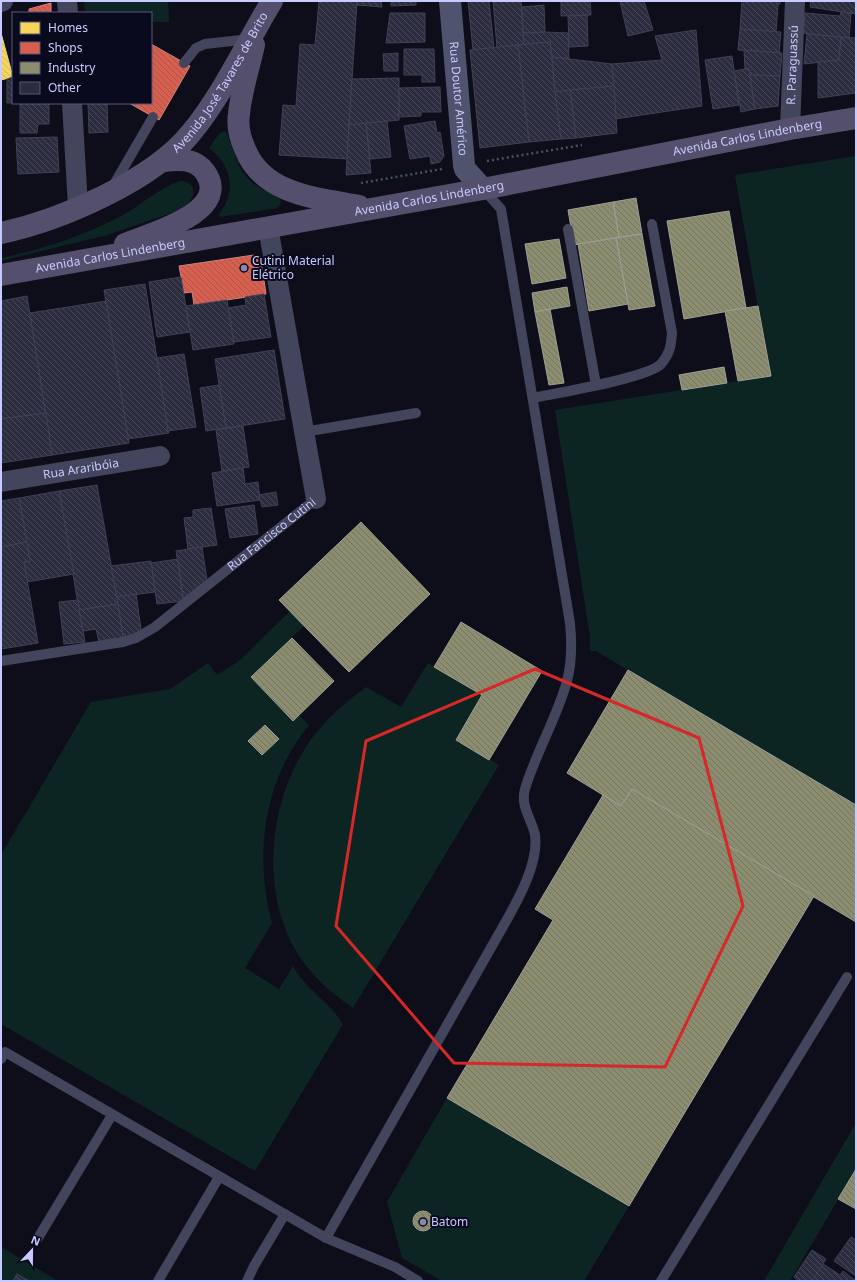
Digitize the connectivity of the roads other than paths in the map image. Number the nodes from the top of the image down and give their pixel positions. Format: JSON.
{"nodes":[{"id":1,"x":67,"y":1,"type":"edge"},
{"id":2,"x":272,"y":1,"type":"edge"},
{"id":3,"x":450,"y":1,"type":"edge"},
{"id":4,"x":795,"y":1,"type":"edge"},
{"id":5,"x":68,"y":12,"type":"edge"},
{"id":6,"x":255,"y":30,"type":"junction"},
{"id":7,"x":184,"y":63,"type":"dead end"},
{"id":8,"x":72,"y":104,"type":"edge"},
{"id":9,"x":153,"y":117,"type":"dead end"},
{"id":10,"x":856,"y":118,"type":"edge"},
{"id":11,"x":790,"y":129,"type":"junction"},
{"id":12,"x":163,"y":160,"type":"junction"},
{"id":13,"x":483,"y":189,"type":"junction"},
{"id":14,"x":110,"y":191,"type":"junction"},
{"id":15,"x":78,"y":207,"type":"junction"},
{"id":16,"x":370,"y":208,"type":"junction"},
{"id":17,"x":652,"y":224,"type":"dead end"},
{"id":18,"x":268,"y":227,"type":"junction"},
{"id":19,"x":568,"y":229,"type":"dead end"},
{"id":20,"x":2,"y":232,"type":"edge"},
{"id":21,"x":82,"y":261,"type":"junction"},
{"id":22,"x":1,"y":275,"type":"edge"},
{"id":23,"x":596,"y":385,"type":"junction"},
{"id":24,"x":533,"y":398,"type":"junction"},
{"id":25,"x":416,"y":413,"type":"dead end"},
{"id":26,"x":304,"y":432,"type":"junction"},
{"id":27,"x":160,"y":456,"type":"dead end"},
{"id":28,"x":1,"y":482,"type":"edge"},
{"id":29,"x":316,"y":499,"type":"joint"},
{"id":30,"x":1,"y":661,"type":"edge"},
{"id":31,"x":847,"y":977,"type":"dead end"},
{"id":32,"x":1,"y":1059,"type":"edge"},
{"id":33,"x":112,"y":1114,"type":"junction"},
{"id":34,"x":219,"y":1177,"type":"junction"},
{"id":35,"x":285,"y":1214,"type":"junction"},
{"id":36,"x":38,"y":1238,"type":"dead end"},
{"id":37,"x":326,"y":1238,"type":"junction"},
{"id":38,"x":158,"y":1281,"type":"edge"},
{"id":39,"x":247,"y":1281,"type":"edge"},
{"id":40,"x":418,"y":1281,"type":"edge"},
{"id":41,"x":661,"y":1281,"type":"edge"}],
"edges":[{"from":1,"to":5,"type":"street"},
{"from":2,"to":6,"type":"main road","name":"Avenida José Tavares de Brito"},
{"from":3,"to":13,"type":"street","name":"Rua Doutor Américo"},
{"from":4,"to":11,"type":"street","name":"R. Paraguassú"},
{"from":6,"to":7,"type":"lane"},
{"from":6,"to":12,"type":"main road","name":"Avenida José Tavares de Brito"},
{"from":6,"to":16,"type":"main road"},
{"from":8,"to":15,"type":"street"},
{"from":9,"to":14,"type":"lane"},
{"from":10,"to":11,"type":"main road","name":"Avenida Carlos Lindenberg"},
{"from":11,"to":13,"type":"main road","name":"Avenida Carlos Lindenberg"},
{"from":12,"to":14,"type":"main road"},
{"from":12,"to":21,"type":"main road"},
{"from":13,"to":16,"type":"main road","name":"Avenida Carlos Lindenberg"},
{"from":13,"to":24,"type":"lane"},
{"from":14,"to":15,"type":"main road"},
{"from":15,"to":20,"type":"main road"},
{"from":16,"to":18,"type":"main road","name":"Avenida Carlos Lindenberg"},
{"from":17,"to":23,"type":"lane"},
{"from":18,"to":21,"type":"main road","name":"Avenida Carlos Lindenberg"},
{"from":18,"to":26,"type":"street","name":"Rua Fancisco Cutini"},
{"from":19,"to":23,"type":"lane"},
{"from":21,"to":22,"type":"main road","name":"Avenida Carlos Lindenberg"},
{"from":23,"to":24,"type":"lane"},
{"from":24,"to":37,"type":"lane"},
{"from":25,"to":26,"type":"lane"},
{"from":26,"to":29,"type":"street","name":"Rua Fancisco Cutini"},
{"from":27,"to":28,"type":"street","name":"Rua Araribóia"},
{"from":29,"to":30,"type":"lane","name":"Rua Fancisco Cutini"},
{"from":31,"to":41,"type":"lane"},
{"from":32,"to":33,"type":"lane"},
{"from":33,"to":34,"type":"lane"},
{"from":33,"to":36,"type":"lane"},
{"from":34,"to":35,"type":"lane"},
{"from":34,"to":38,"type":"lane"},
{"from":35,"to":37,"type":"lane"},
{"from":35,"to":39,"type":"lane"},
{"from":37,"to":40,"type":"lane"}]}
